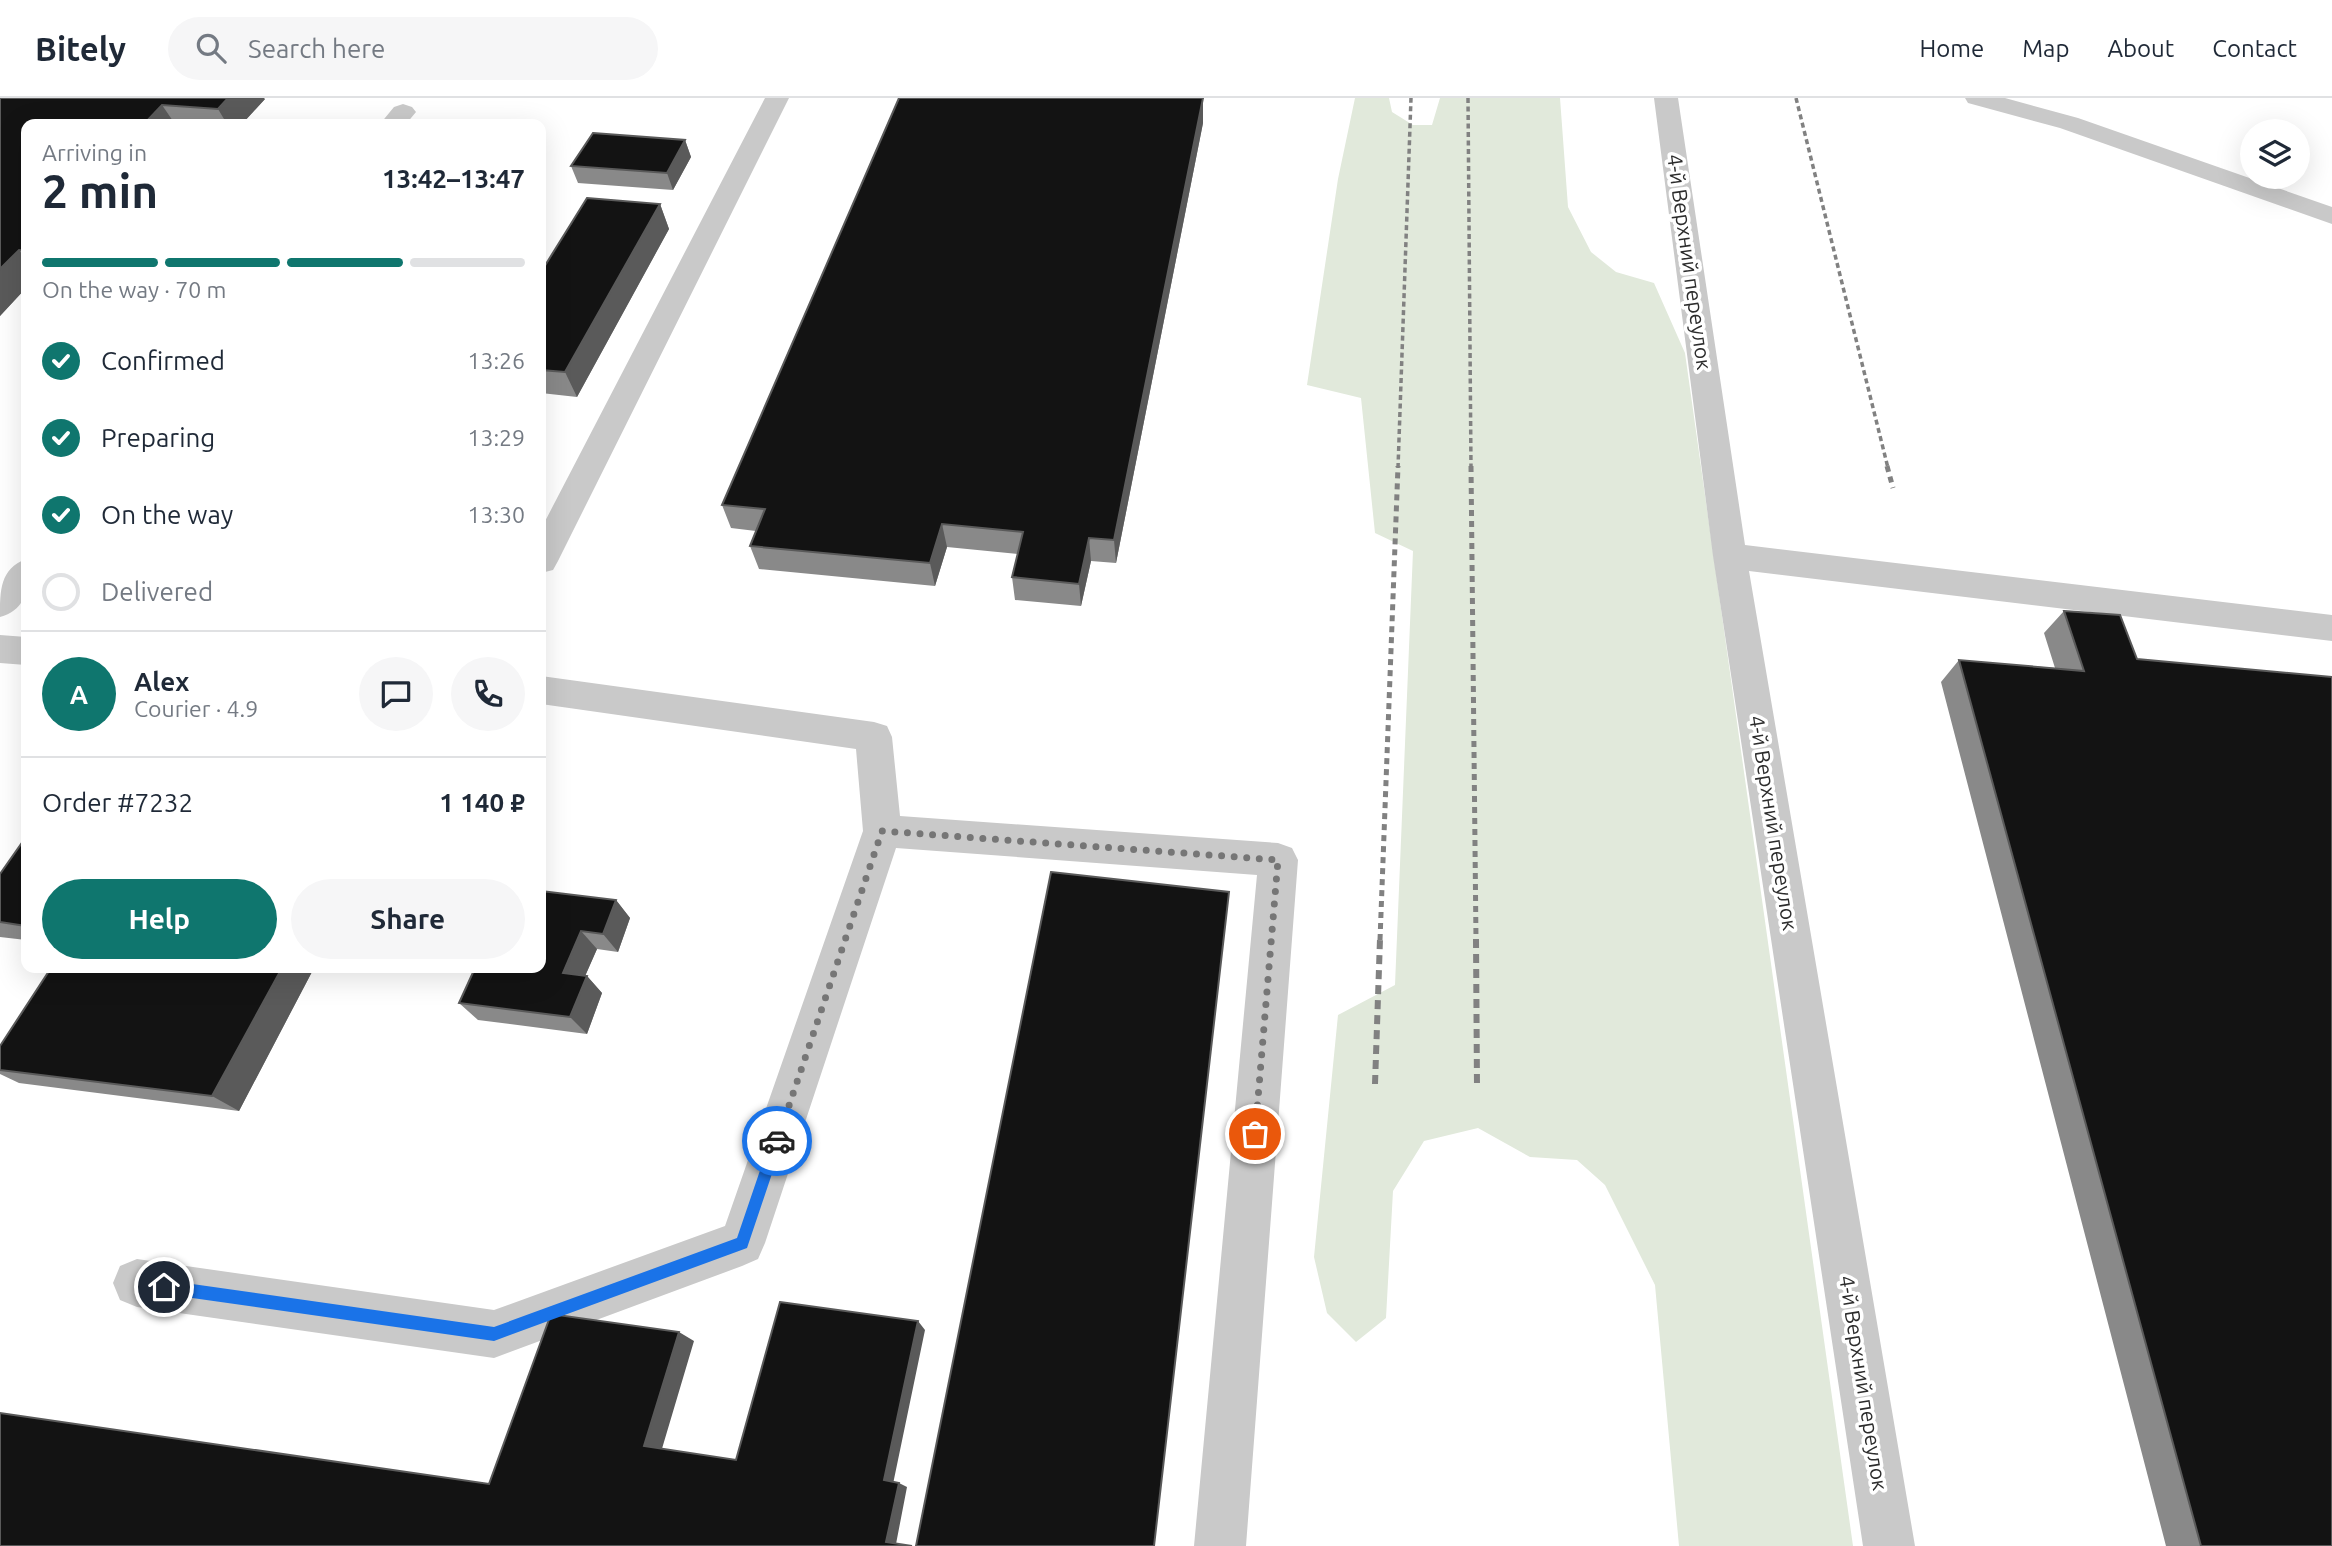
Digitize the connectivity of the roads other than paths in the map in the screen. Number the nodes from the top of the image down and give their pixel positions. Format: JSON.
{"nodes":[{"id":1,"x":777,"y":98,"type":"edge"},
{"id":2,"x":1666,"y":98,"type":"edge"},
{"id":3,"x":1977,"y":98,"type":"edge"},
{"id":4,"x":2332,"y":216,"type":"edge"},
{"id":5,"x":546,"y":551,"type":"edge"},
{"id":6,"x":1730,"y":556,"type":"junction"},
{"id":7,"x":21,"y":578,"type":"edge"},
{"id":8,"x":0,"y":604,"type":"edge"},
{"id":9,"x":2332,"y":628,"type":"edge"},
{"id":10,"x":0,"y":649,"type":"edge"},
{"id":11,"x":21,"y":651,"type":"edge"},
{"id":12,"x":546,"y":691,"type":"edge"},
{"id":13,"x":882,"y":831,"type":"junction"},
{"id":14,"x":136,"y":1283,"type":"dead end"},
{"id":15,"x":1220,"y":1546,"type":"edge"},
{"id":16,"x":1889,"y":1546,"type":"edge"}],
"edges":[{"from":1,"to":5,"type":"street"},
{"from":2,"to":6,"type":"street","name":"4-й Верхний переулок"},
{"from":3,"to":4,"type":"street"},
{"from":6,"to":9,"type":"street"},
{"from":6,"to":16,"type":"street","name":"4-й Верхний переулок"},
{"from":7,"to":8,"type":"street"},
{"from":10,"to":11,"type":"street"},
{"from":12,"to":13,"type":"street"},
{"from":13,"to":14,"type":"street"},
{"from":13,"to":15,"type":"street"}]}
